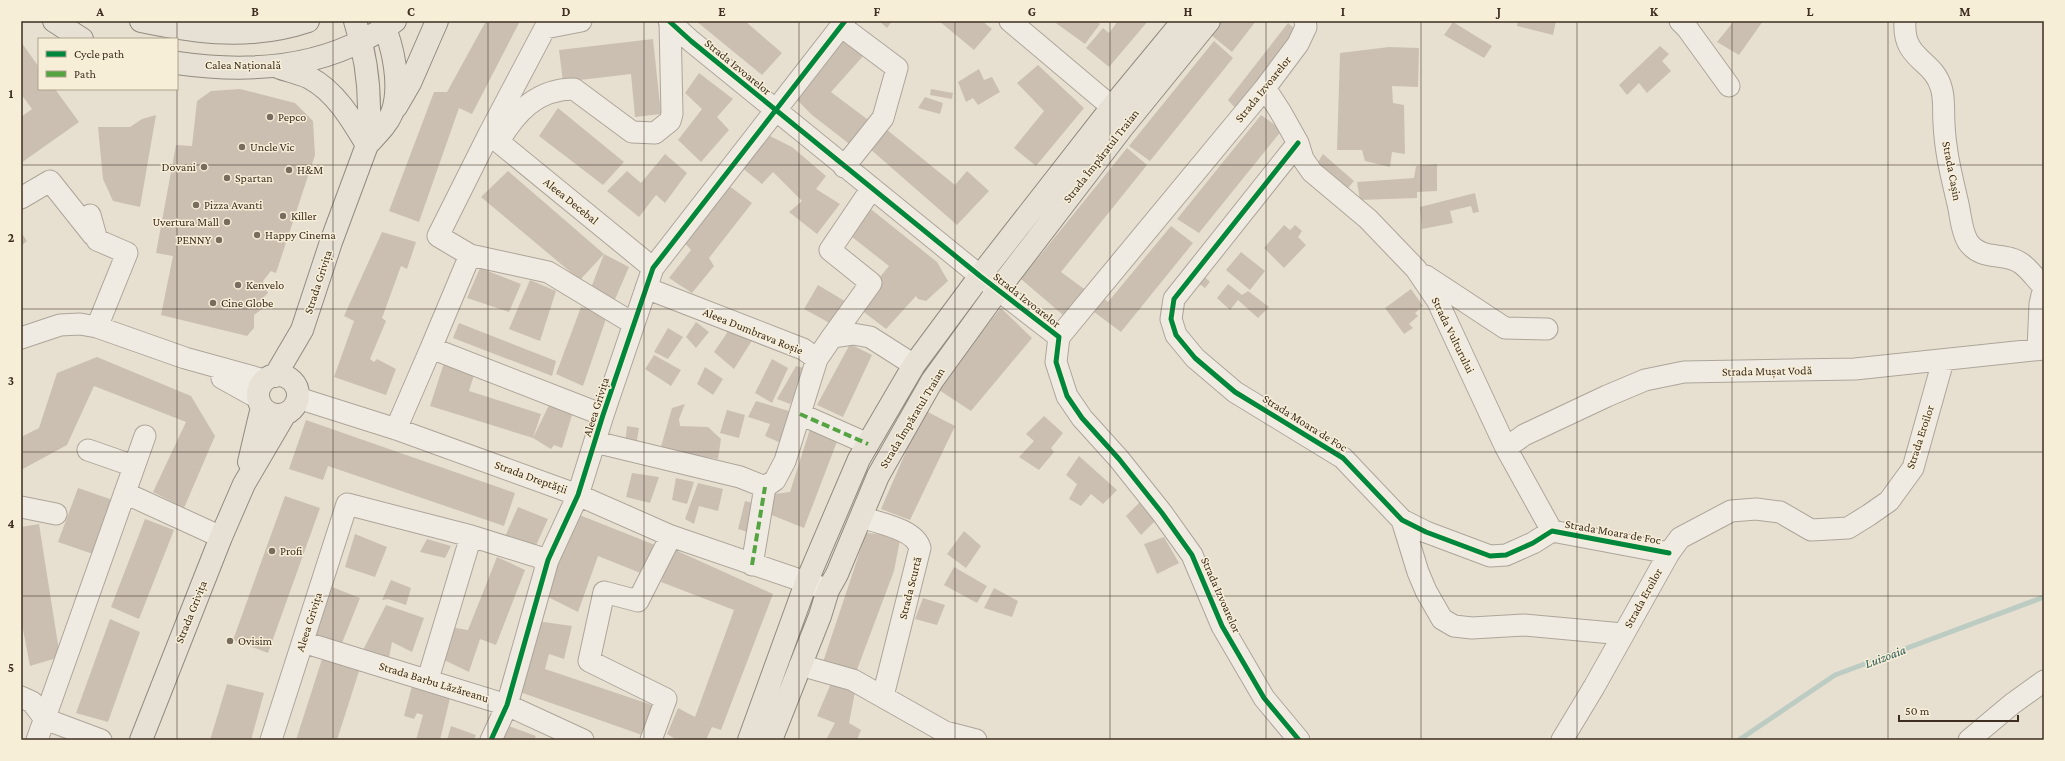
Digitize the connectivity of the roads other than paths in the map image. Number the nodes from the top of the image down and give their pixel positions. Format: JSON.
{"nodes":[{"id":1,"x":54,"y":21,"type":"edge"},
{"id":2,"x":141,"y":21,"type":"edge"},
{"id":3,"x":308,"y":21,"type":"edge"},
{"id":4,"x":437,"y":21,"type":"edge"},
{"id":5,"x":581,"y":21,"type":"edge"},
{"id":6,"x":670,"y":21,"type":"edge"},
{"id":7,"x":1010,"y":21,"type":"edge"},
{"id":8,"x":1183,"y":21,"type":"edge"},
{"id":9,"x":1209,"y":21,"type":"edge"},
{"id":10,"x":1305,"y":21,"type":"edge"},
{"id":11,"x":1680,"y":21,"type":"edge"},
{"id":12,"x":1905,"y":21,"type":"edge"},
{"id":13,"x":387,"y":24,"type":"edge"},
{"id":14,"x":843,"y":24,"type":"edge"},
{"id":15,"x":233,"y":27,"type":"edge"},
{"id":16,"x":358,"y":31,"type":"edge"},
{"id":17,"x":80,"y":38,"type":"edge"},
{"id":18,"x":178,"y":63,"type":"edge"},
{"id":19,"x":276,"y":67,"type":"junction"},
{"id":20,"x":1729,"y":86,"type":"dead end"},
{"id":21,"x":1265,"y":88,"type":"junction"},
{"id":22,"x":1112,"y":107,"type":"junction"},
{"id":23,"x":774,"y":110,"type":"junction"},
{"id":24,"x":392,"y":113,"type":"junction"},
{"id":25,"x":494,"y":138,"type":"junction"},
{"id":26,"x":1298,"y":142,"type":"junction"},
{"id":27,"x":367,"y":145,"type":"junction"},
{"id":28,"x":844,"y":167,"type":"junction"},
{"id":29,"x":872,"y":188,"type":"junction"},
{"id":30,"x":21,"y":198,"type":"edge"},
{"id":31,"x":90,"y":215,"type":"dead end"},
{"id":32,"x":97,"y":240,"type":"junction"},
{"id":33,"x":470,"y":255,"type":"junction"},
{"id":34,"x":653,"y":268,"type":"junction"},
{"id":35,"x":1416,"y":269,"type":"junction"},
{"id":36,"x":980,"y":276,"type":"junction"},
{"id":37,"x":2043,"y":286,"type":"edge"},
{"id":38,"x":646,"y":288,"type":"junction"},
{"id":39,"x":998,"y":290,"type":"junction"},
{"id":40,"x":634,"y":324,"type":"junction"},
{"id":41,"x":97,"y":327,"type":"junction"},
{"id":42,"x":1547,"y":329,"type":"dead end"},
{"id":43,"x":302,"y":330,"type":"junction"},
{"id":44,"x":832,"y":337,"type":"junction"},
{"id":45,"x":1059,"y":337,"type":"junction"},
{"id":46,"x":21,"y":338,"type":"edge"},
{"id":47,"x":431,"y":348,"type":"junction"},
{"id":48,"x":2041,"y":349,"type":"edge"},
{"id":49,"x":817,"y":359,"type":"junction"},
{"id":50,"x":1943,"y":361,"type":"junction"},
{"id":51,"x":914,"y":365,"type":"junction"},
{"id":52,"x":265,"y":390,"type":"junction"},
{"id":53,"x":293,"y":400,"type":"junction"},
{"id":54,"x":800,"y":414,"type":"junction"},
{"id":55,"x":603,"y":415,"type":"junction"},
{"id":56,"x":396,"y":429,"type":"junction"},
{"id":57,"x":145,"y":436,"type":"dead end"},
{"id":58,"x":595,"y":442,"type":"junction"},
{"id":59,"x":868,"y":444,"type":"junction"},
{"id":60,"x":1506,"y":448,"type":"junction"},
{"id":61,"x":88,"y":450,"type":"dead end"},
{"id":62,"x":134,"y":466,"type":"junction"},
{"id":63,"x":244,"y":484,"type":"junction"},
{"id":64,"x":765,"y":487,"type":"junction"},
{"id":65,"x":125,"y":493,"type":"junction"},
{"id":66,"x":578,"y":495,"type":"junction"},
{"id":67,"x":21,"y":508,"type":"edge"},
{"id":68,"x":56,"y":514,"type":"dead end"},
{"id":69,"x":861,"y":517,"type":"junction"},
{"id":70,"x":1402,"y":520,"type":"junction"},
{"id":71,"x":1552,"y":531,"type":"junction"},
{"id":72,"x":471,"y":536,"type":"junction"},
{"id":73,"x":671,"y":536,"type":"junction"},
{"id":74,"x":221,"y":537,"type":"junction"},
{"id":75,"x":1669,"y":553,"type":"junction"},
{"id":76,"x":548,"y":560,"type":"junction"},
{"id":77,"x":752,"y":565,"type":"junction"},
{"id":78,"x":806,"y":584,"type":"junction"},
{"id":79,"x":828,"y":590,"type":"junction"},
{"id":80,"x":1623,"y":634,"type":"junction"},
{"id":81,"x":303,"y":642,"type":"junction"},
{"id":82,"x":800,"y":665,"type":"junction"},
{"id":83,"x":428,"y":679,"type":"junction"},
{"id":84,"x":2044,"y":681,"type":"edge"},
{"id":85,"x":883,"y":696,"type":"junction"},
{"id":86,"x":21,"y":697,"type":"edge"},
{"id":87,"x":507,"y":705,"type":"junction"},
{"id":88,"x":45,"y":719,"type":"junction"},
{"id":89,"x":578,"y":739,"type":"edge"},
{"id":90,"x":37,"y":740,"type":"edge"},
{"id":91,"x":101,"y":740,"type":"edge"},
{"id":92,"x":141,"y":740,"type":"edge"},
{"id":93,"x":271,"y":740,"type":"edge"},
{"id":94,"x":491,"y":740,"type":"edge"},
{"id":95,"x":651,"y":740,"type":"edge"},
{"id":96,"x":749,"y":740,"type":"edge"},
{"id":97,"x":771,"y":740,"type":"edge"},
{"id":98,"x":976,"y":740,"type":"edge"},
{"id":99,"x":1299,"y":740,"type":"edge"},
{"id":100,"x":1562,"y":740,"type":"edge"},
{"id":101,"x":1970,"y":740,"type":"edge"}],
"edges":[{"from":1,"to":17,"type":"main road"},
{"from":2,"to":15,"type":"main road"},
{"from":3,"to":15,"type":"main road"},
{"from":4,"to":24,"type":"main road"},
{"from":5,"to":25,"type":"street"},
{"from":6,"to":23,"type":"street","name":"Strada Izvoarelor"},
{"from":6,"to":25,"type":"street"},
{"from":7,"to":22,"type":"street"},
{"from":8,"to":22,"type":"main road","name":"Strada Împăratul Traian"},
{"from":9,"to":39,"type":"main road","name":"Strada Împăratul Traian"},
{"from":10,"to":21,"type":"street","name":"Strada Izvoarelor"},
{"from":11,"to":20,"type":"street"},
{"from":12,"to":37,"type":"street","name":"Strada Cașin"},
{"from":13,"to":16,"type":"main road","name":"Calea Națională"},
{"from":13,"to":24,"type":"main road","name":"Strada Grivița"},
{"from":14,"to":23,"type":"street","name":"Aleea Grivița"},
{"from":14,"to":28,"type":"street"},
{"from":16,"to":19,"type":"main road","name":"Calea Națională"},
{"from":16,"to":27,"type":"main road","name":"Strada Grivița"},
{"from":18,"to":19,"type":"main road","name":"Calea Națională"},
{"from":19,"to":27,"type":"main road"},
{"from":21,"to":26,"type":"street","name":"Strada Vulturului"},
{"from":21,"to":45,"type":"street","name":"Strada Izvoarelor"},
{"from":22,"to":36,"type":"main road","name":"Strada Împăratul Traian"},
{"from":23,"to":28,"type":"street","name":"Strada Izvoarelor"},
{"from":23,"to":34,"type":"street","name":"Aleea Grivița"},
{"from":24,"to":27,"type":"main road","name":"Strada Grivița"},
{"from":25,"to":33,"type":"street"},
{"from":25,"to":34,"type":"street","name":"Aleea Decebal"},
{"from":26,"to":35,"type":"street","name":"Strada Vulturului"},
{"from":26,"to":70,"type":"street","name":"Strada Moara de Foc"},
{"from":27,"to":43,"type":"main road","name":"Strada Grivița"},
{"from":28,"to":29,"type":"street","name":"Strada Izvoarelor"},
{"from":29,"to":36,"type":"street","name":"Strada Izvoarelor"},
{"from":29,"to":44,"type":"street","name":"Aleea Dumbrava Roșie"},
{"from":30,"to":32,"type":"street"},
{"from":31,"to":32,"type":"street"},
{"from":32,"to":41,"type":"street"},
{"from":33,"to":40,"type":"street"},
{"from":33,"to":47,"type":"street"},
{"from":34,"to":38,"type":"street","name":"Aleea Grivița"},
{"from":35,"to":42,"type":"street"},
{"from":35,"to":60,"type":"street","name":"Strada Vulturului"},
{"from":36,"to":39,"type":"street","name":"Strada Izvoarelor"},
{"from":36,"to":51,"type":"main road","name":"Strada Împăratul Traian"},
{"from":37,"to":48,"type":"street"},
{"from":38,"to":40,"type":"street","name":"Aleea Grivița"},
{"from":38,"to":49,"type":"street","name":"Aleea Dumbrava Roșie"},
{"from":39,"to":45,"type":"street","name":"Strada Izvoarelor"},
{"from":39,"to":69,"type":"main road","name":"Strada Împăratul Traian"},
{"from":40,"to":55,"type":"street","name":"Aleea Grivița"},
{"from":41,"to":46,"type":"street"},
{"from":41,"to":52,"type":"street"},
{"from":43,"to":52,"type":"main road","name":"Strada Grivița"},
{"from":43,"to":53,"type":"main road","name":"Strada Grivița"},
{"from":44,"to":49,"type":"street","name":"Aleea Dumbrava Roșie"},
{"from":44,"to":51,"type":"street"},
{"from":45,"to":99,"type":"street","name":"Strada Izvoarelor"},
{"from":47,"to":55,"type":"street"},
{"from":47,"to":56,"type":"street"},
{"from":48,"to":50,"type":"street","name":"Strada Mușat Vodă"},
{"from":49,"to":54,"type":"street"},
{"from":50,"to":60,"type":"street","name":"Strada Mușat Vodă"},
{"from":50,"to":75,"type":"street","name":"Strada Eroilor"},
{"from":51,"to":59,"type":"main road","name":"Strada Împăratul Traian"},
{"from":52,"to":53,"type":"main road"},
{"from":52,"to":53,"type":"main road"},
{"from":52,"to":63,"type":"main road","name":"Strada Grivița"},
{"from":53,"to":56,"type":"street","name":"Strada Dreptății"},
{"from":53,"to":63,"type":"main road","name":"Strada Grivița"},
{"from":54,"to":59,"type":"street"},
{"from":54,"to":64,"type":"street"},
{"from":55,"to":58,"type":"street","name":"Aleea Grivița"},
{"from":56,"to":66,"type":"street","name":"Strada Dreptății"},
{"from":57,"to":62,"type":"street"},
{"from":58,"to":64,"type":"street"},
{"from":58,"to":66,"type":"street","name":"Aleea Grivița"},
{"from":59,"to":78,"type":"main road","name":"Strada Împăratul Traian"},
{"from":60,"to":71,"type":"street","name":"Strada Vulturului"},
{"from":61,"to":62,"type":"street"},
{"from":62,"to":65,"type":"street"},
{"from":63,"to":74,"type":"main road","name":"Strada Grivița"},
{"from":64,"to":77,"type":"street"},
{"from":65,"to":74,"type":"street"},
{"from":65,"to":88,"type":"street"},
{"from":66,"to":73,"type":"street","name":"Strada Dreptății"},
{"from":66,"to":76,"type":"street","name":"Aleea Grivița"},
{"from":67,"to":68,"type":"street"},
{"from":69,"to":79,"type":"main road","name":"Strada Împăratul Traian"},
{"from":69,"to":85,"type":"street","name":"Strada Scurtă"},
{"from":70,"to":71,"type":"street","name":"Strada Moara de Foc"},
{"from":70,"to":80,"type":"street"},
{"from":71,"to":75,"type":"street","name":"Strada Moara de Foc"},
{"from":72,"to":76,"type":"street"},
{"from":72,"to":81,"type":"street","name":"Aleea Grivița"},
{"from":72,"to":83,"type":"street"},
{"from":73,"to":77,"type":"street","name":"Strada Dreptății"},
{"from":73,"to":95,"type":"street"},
{"from":74,"to":92,"type":"main road","name":"Strada Grivița"},
{"from":75,"to":80,"type":"street","name":"Strada Eroilor"},
{"from":76,"to":87,"type":"street","name":"Aleea Grivița"},
{"from":77,"to":78,"type":"street","name":"Strada Dreptății"},
{"from":78,"to":79,"type":"street","name":"Strada Dreptății"},
{"from":78,"to":96,"type":"main road","name":"Strada Împăratul Traian"},
{"from":79,"to":82,"type":"main road","name":"Strada Împăratul Traian"},
{"from":80,"to":100,"type":"street","name":"Strada Eroilor"},
{"from":81,"to":83,"type":"street","name":"Strada Barbu Lăzăreanu"},
{"from":81,"to":93,"type":"street","name":"Aleea Grivița"},
{"from":82,"to":85,"type":"street"},
{"from":82,"to":97,"type":"main road","name":"Strada Împăratul Traian"},
{"from":83,"to":87,"type":"street","name":"Strada Barbu Lăzăreanu"},
{"from":84,"to":101,"type":"street"},
{"from":85,"to":98,"type":"street"},
{"from":86,"to":88,"type":"street"},
{"from":87,"to":89,"type":"street","name":"Strada Barbu Lăzăreanu"},
{"from":87,"to":94,"type":"street","name":"Aleea Grivița"},
{"from":88,"to":90,"type":"street"},
{"from":88,"to":91,"type":"street"}]}
